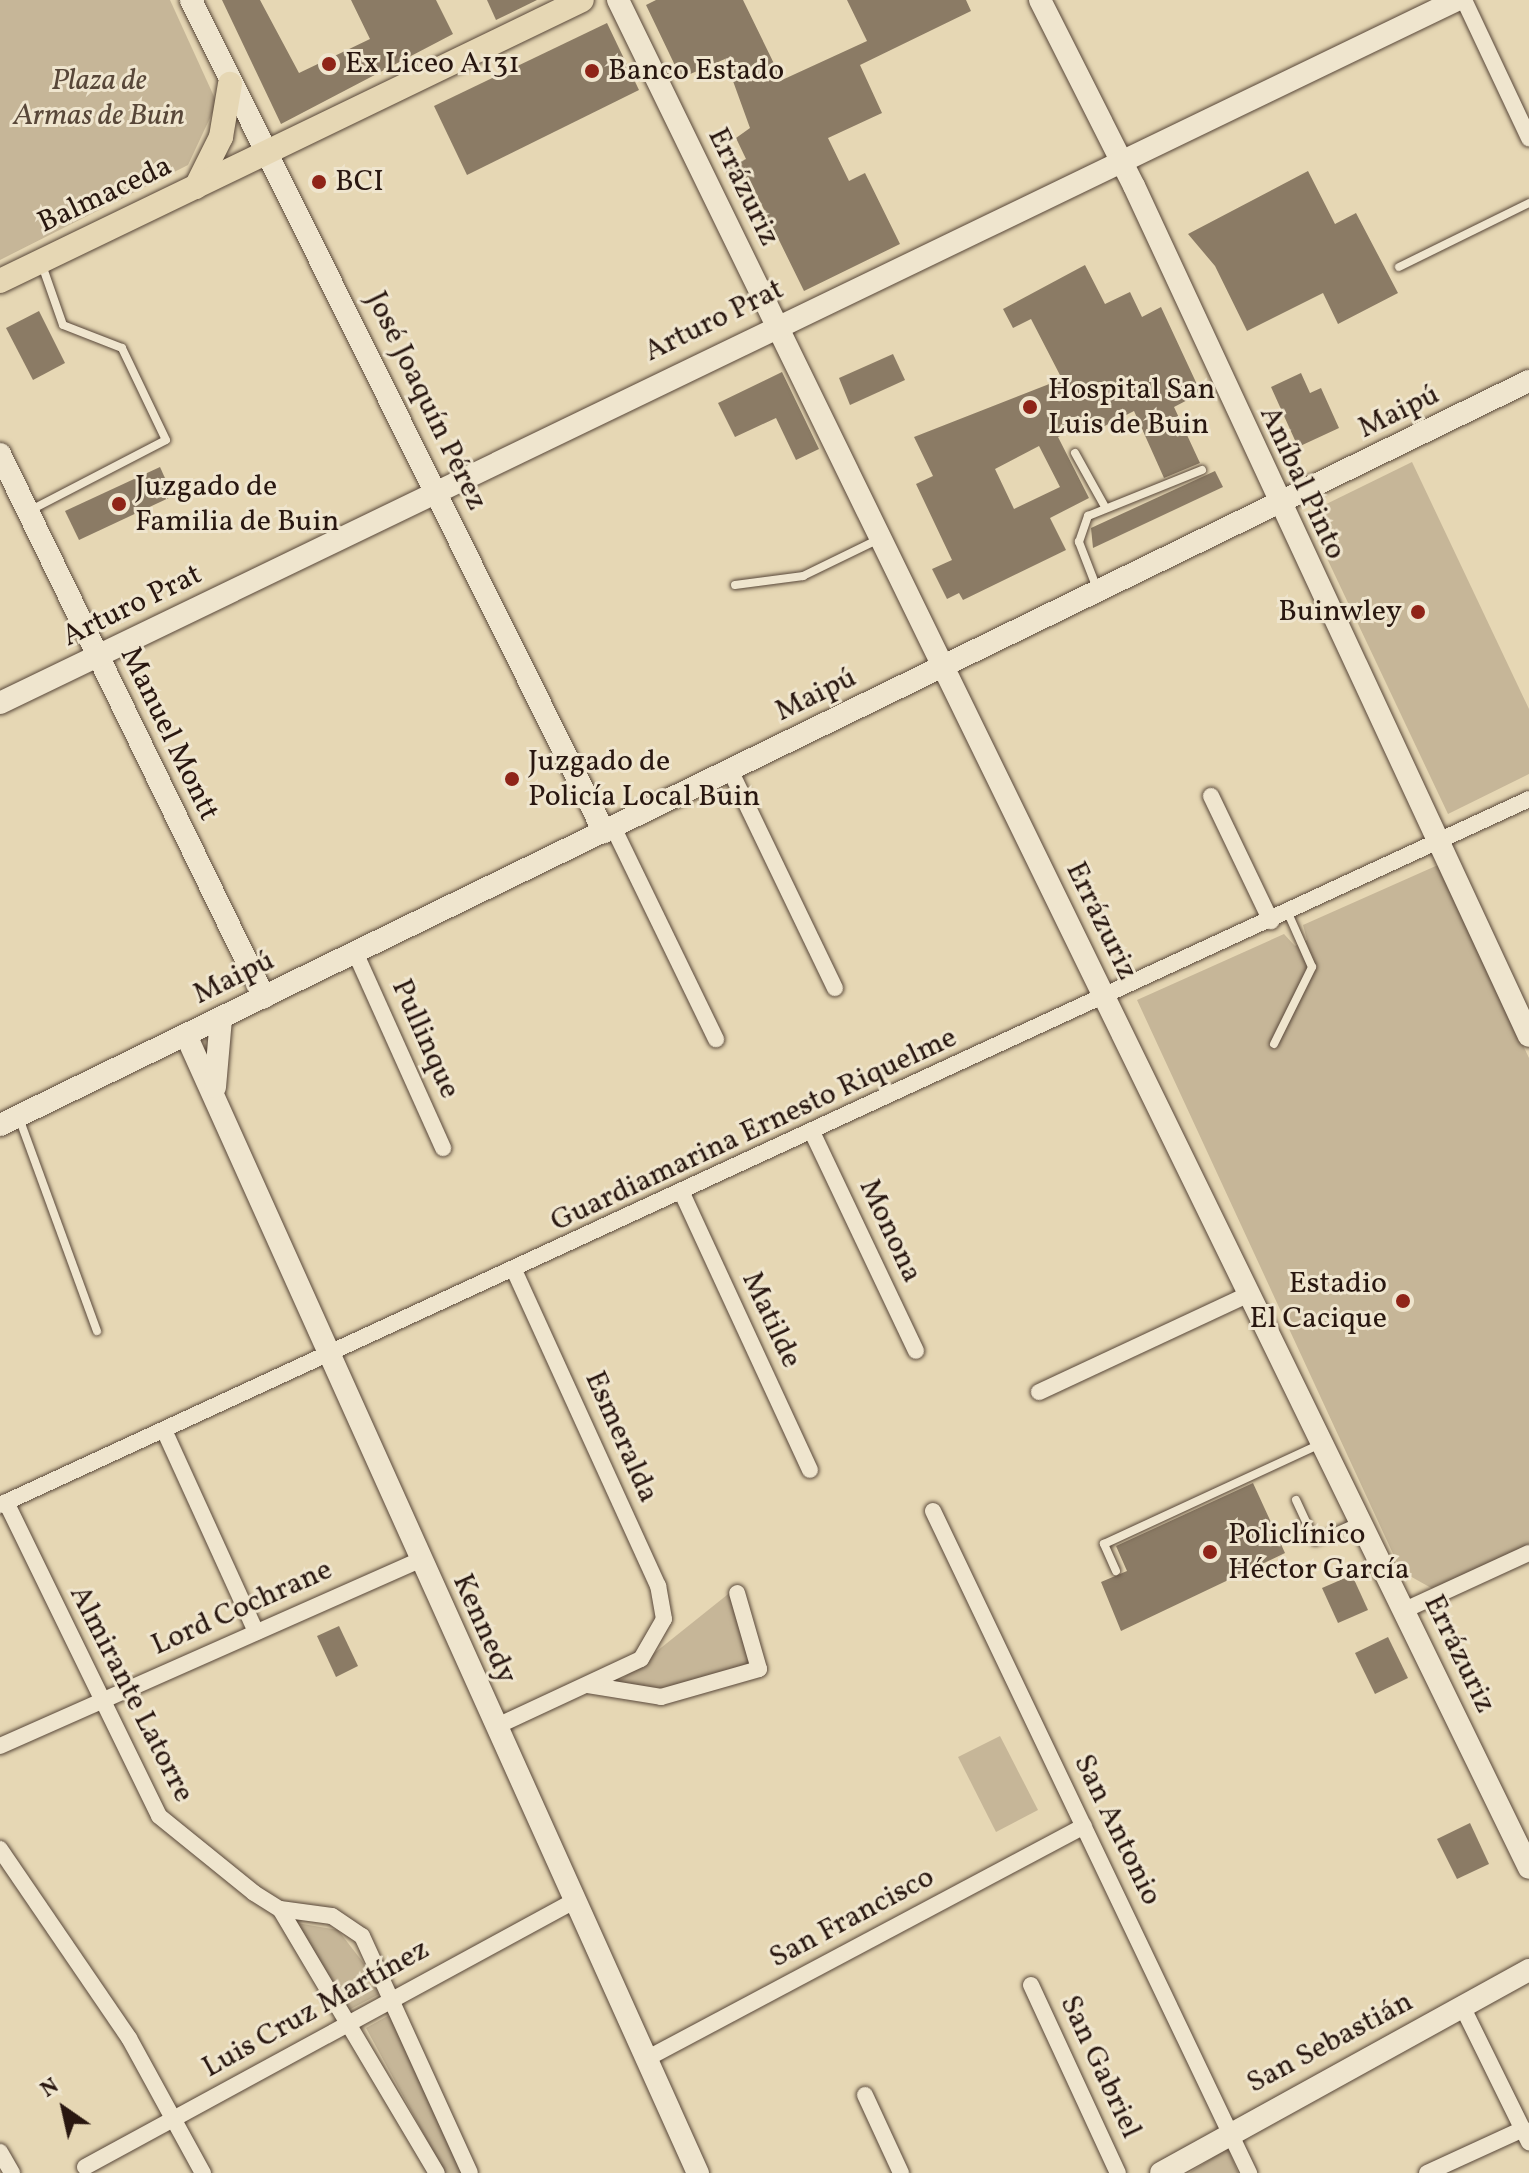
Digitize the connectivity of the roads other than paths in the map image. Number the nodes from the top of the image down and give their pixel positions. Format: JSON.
{"nodes":[{"id":1,"x":191,"y":0,"type":"edge"},
{"id":2,"x":582,"y":0,"type":"edge"},
{"id":3,"x":618,"y":0,"type":"edge"},
{"id":4,"x":1040,"y":0,"type":"edge"},
{"id":5,"x":1457,"y":0,"type":"edge"},
{"id":6,"x":1464,"y":0,"type":"edge"},
{"id":7,"x":230,"y":84,"type":"junction"},
{"id":8,"x":1529,"y":138,"type":"edge"},
{"id":9,"x":267,"y":153,"type":"junction"},
{"id":10,"x":1120,"y":160,"type":"junction"},
{"id":11,"x":196,"y":187,"type":"junction"},
{"id":12,"x":1529,"y":203,"type":"edge"},
{"id":13,"x":41,"y":261,"type":"junction"},
{"id":14,"x":1399,"y":267,"type":"dead end"},
{"id":15,"x":0,"y":281,"type":"edge"},
{"id":16,"x":777,"y":324,"type":"junction"},
{"id":17,"x":1529,"y":381,"type":"edge"},
{"id":18,"x":1075,"y":453,"type":"dead end"},
{"id":19,"x":0,"y":454,"type":"edge"},
{"id":20,"x":1202,"y":470,"type":"dead end"},
{"id":21,"x":437,"y":492,"type":"junction"},
{"id":22,"x":1278,"y":504,"type":"junction"},
{"id":23,"x":1104,"y":505,"type":"junction"},
{"id":24,"x":28,"y":511,"type":"junction"},
{"id":25,"x":881,"y":537,"type":"junction"},
{"id":26,"x":735,"y":585,"type":"dead end"},
{"id":27,"x":1098,"y":591,"type":"junction"},
{"id":28,"x":98,"y":656,"type":"junction"},
{"id":29,"x":944,"y":666,"type":"junction"},
{"id":30,"x":0,"y":703,"type":"edge"},
{"id":31,"x":730,"y":770,"type":"junction"},
{"id":32,"x":1211,"y":796,"type":"dead end"},
{"id":33,"x":1529,"y":799,"type":"edge"},
{"id":34,"x":609,"y":829,"type":"junction"},
{"id":35,"x":1438,"y":842,"type":"junction"},
{"id":36,"x":1288,"y":913,"type":"junction"},
{"id":37,"x":1271,"y":921,"type":"junction"},
{"id":38,"x":355,"y":952,"type":"junction"},
{"id":39,"x":835,"y":988,"type":"dead end"},
{"id":40,"x":264,"y":997,"type":"junction"},
{"id":41,"x":1106,"y":999,"type":"junction"},
{"id":42,"x":221,"y":1018,"type":"junction"},
{"id":43,"x":186,"y":1035,"type":"junction"},
{"id":44,"x":1529,"y":1036,"type":"edge"},
{"id":45,"x":716,"y":1039,"type":"dead end"},
{"id":46,"x":1274,"y":1044,"type":"dead end"},
{"id":47,"x":219,"y":1108,"type":"junction"},
{"id":48,"x":9,"y":1121,"type":"edge"},
{"id":49,"x":813,"y":1134,"type":"junction"},
{"id":50,"x":443,"y":1148,"type":"dead end"},
{"id":51,"x":682,"y":1193,"type":"junction"},
{"id":52,"x":514,"y":1270,"type":"junction"},
{"id":53,"x":1251,"y":1293,"type":"junction"},
{"id":54,"x":97,"y":1331,"type":"dead end"},
{"id":55,"x":916,"y":1351,"type":"dead end"},
{"id":56,"x":328,"y":1356,"type":"junction"},
{"id":57,"x":1039,"y":1392,"type":"dead end"},
{"id":58,"x":164,"y":1430,"type":"junction"},
{"id":59,"x":1324,"y":1442,"type":"junction"},
{"id":60,"x":810,"y":1470,"type":"dead end"},
{"id":61,"x":1296,"y":1500,"type":"dead end"},
{"id":62,"x":3,"y":1504,"type":"edge"},
{"id":63,"x":933,"y":1511,"type":"dead end"},
{"id":64,"x":1362,"y":1520,"type":"junction"},
{"id":65,"x":1529,"y":1553,"type":"edge"},
{"id":66,"x":419,"y":1560,"type":"junction"},
{"id":67,"x":1116,"y":1571,"type":"dead end"},
{"id":68,"x":737,"y":1593,"type":"dead end"},
{"id":69,"x":1405,"y":1610,"type":"junction"},
{"id":70,"x":256,"y":1632,"type":"junction"},
{"id":71,"x":588,"y":1685,"type":"junction"},
{"id":72,"x":100,"y":1702,"type":"junction"},
{"id":73,"x":495,"y":1727,"type":"junction"},
{"id":74,"x":0,"y":1746,"type":"edge"},
{"id":75,"x":1084,"y":1826,"type":"junction"},
{"id":76,"x":0,"y":1849,"type":"edge"},
{"id":77,"x":1529,"y":1868,"type":"edge"},
{"id":78,"x":574,"y":1901,"type":"junction"},
{"id":79,"x":280,"y":1909,"type":"junction"},
{"id":80,"x":1529,"y":1970,"type":"edge"},
{"id":81,"x":1031,"y":1985,"type":"dead end"},
{"id":82,"x":394,"y":1999,"type":"junction"},
{"id":83,"x":1462,"y":2006,"type":"junction"},
{"id":84,"x":348,"y":2024,"type":"junction"},
{"id":85,"x":646,"y":2059,"type":"junction"},
{"id":86,"x":865,"y":2095,"type":"dead end"},
{"id":87,"x":174,"y":2119,"type":"junction"},
{"id":88,"x":1229,"y":2131,"type":"junction"},
{"id":89,"x":1526,"y":2136,"type":"edge"},
{"id":90,"x":0,"y":2152,"type":"edge"},
{"id":91,"x":85,"y":2167,"type":"dead end"},
{"id":92,"x":12,"y":2173,"type":"edge"},
{"id":93,"x":203,"y":2173,"type":"edge"},
{"id":94,"x":437,"y":2173,"type":"edge"},
{"id":95,"x":470,"y":2173,"type":"edge"},
{"id":96,"x":698,"y":2173,"type":"edge"},
{"id":97,"x":901,"y":2173,"type":"edge"},
{"id":98,"x":1118,"y":2173,"type":"edge"},
{"id":99,"x":1161,"y":2173,"type":"edge"},
{"id":100,"x":1249,"y":2173,"type":"edge"},
{"id":101,"x":1427,"y":2173,"type":"edge"}],
"edges":[{"from":1,"to":7,"type":"street","name":"José Joaquín Pérez"},
{"from":2,"to":9,"type":"main road","name":"Balmaceda"},
{"from":3,"to":16,"type":"street","name":"Errázuriz"},
{"from":4,"to":10,"type":"street","name":"Aníbal Pinto"},
{"from":5,"to":10,"type":"street","name":"Arturo Prat"},
{"from":6,"to":8,"type":"street"},
{"from":7,"to":9,"type":"street","name":"José Joaquín Pérez"},
{"from":7,"to":11,"type":"main road"},
{"from":9,"to":11,"type":"main road","name":"Balmaceda"},
{"from":9,"to":21,"type":"street","name":"José Joaquín Pérez"},
{"from":10,"to":16,"type":"street","name":"Arturo Prat"},
{"from":10,"to":22,"type":"street","name":"Aníbal Pinto"},
{"from":11,"to":13,"type":"main road","name":"Balmaceda"},
{"from":12,"to":14,"type":"lane"},
{"from":13,"to":15,"type":"main road","name":"Balmaceda"},
{"from":13,"to":24,"type":"lane"},
{"from":16,"to":21,"type":"street","name":"Arturo Prat"},
{"from":16,"to":25,"type":"street","name":"Errázuriz"},
{"from":17,"to":22,"type":"street","name":"Maipú"},
{"from":18,"to":23,"type":"lane"},
{"from":19,"to":24,"type":"street","name":"Manuel Montt"},
{"from":20,"to":23,"type":"lane"},
{"from":21,"to":28,"type":"street","name":"Arturo Prat"},
{"from":21,"to":34,"type":"street","name":"José Joaquín Pérez"},
{"from":22,"to":27,"type":"street","name":"Maipú"},
{"from":22,"to":35,"type":"street","name":"Aníbal Pinto"},
{"from":23,"to":27,"type":"lane"},
{"from":24,"to":28,"type":"street","name":"Manuel Montt"},
{"from":25,"to":26,"type":"lane"},
{"from":25,"to":29,"type":"street","name":"Errázuriz"},
{"from":27,"to":29,"type":"street","name":"Maipú"},
{"from":28,"to":30,"type":"street","name":"Arturo Prat"},
{"from":28,"to":40,"type":"street","name":"Manuel Montt"},
{"from":29,"to":31,"type":"street","name":"Maipú"},
{"from":29,"to":41,"type":"street","name":"Errázuriz"},
{"from":31,"to":34,"type":"street","name":"Maipú"},
{"from":31,"to":39,"type":"street"},
{"from":32,"to":37,"type":"street"},
{"from":33,"to":35,"type":"street","name":"Guardiamarina Ernesto Riquelme"},
{"from":34,"to":38,"type":"street","name":"Maipú"},
{"from":34,"to":45,"type":"street"},
{"from":35,"to":36,"type":"street","name":"Guardiamarina Ernesto Riquelme"},
{"from":35,"to":44,"type":"street","name":"Aníbal Pinto"},
{"from":36,"to":37,"type":"street","name":"Guardiamarina Ernesto Riquelme"},
{"from":36,"to":46,"type":"lane"},
{"from":37,"to":41,"type":"street","name":"Guardiamarina Ernesto Riquelme"},
{"from":38,"to":40,"type":"street","name":"Maipú"},
{"from":38,"to":50,"type":"street","name":"Pullinque"},
{"from":40,"to":42,"type":"street","name":"Maipú"},
{"from":41,"to":49,"type":"street","name":"Guardiamarina Ernesto Riquelme"},
{"from":41,"to":53,"type":"street","name":"Errázuriz"},
{"from":42,"to":43,"type":"street","name":"Maipú"},
{"from":42,"to":47,"type":"street","name":"Kennedy"},
{"from":43,"to":47,"type":"street","name":"Kennedy"},
{"from":43,"to":48,"type":"street","name":"Maipú"},
{"from":47,"to":56,"type":"street","name":"Kennedy"},
{"from":48,"to":54,"type":"lane"},
{"from":49,"to":51,"type":"street","name":"Guardiamarina Ernesto Riquelme"},
{"from":49,"to":55,"type":"street","name":"Monona"},
{"from":51,"to":52,"type":"street","name":"Guardiamarina Ernesto Riquelme"},
{"from":51,"to":60,"type":"street","name":"Matilde"},
{"from":52,"to":56,"type":"street","name":"Guardiamarina Ernesto Riquelme"},
{"from":52,"to":71,"type":"street","name":"Esmeralda"},
{"from":53,"to":57,"type":"street"},
{"from":53,"to":59,"type":"street","name":"Errázuriz"},
{"from":56,"to":58,"type":"street","name":"Guardiamarina Ernesto Riquelme"},
{"from":56,"to":66,"type":"street","name":"Kennedy"},
{"from":58,"to":62,"type":"street","name":"Guardiamarina Ernesto Riquelme"},
{"from":58,"to":70,"type":"street"},
{"from":59,"to":64,"type":"street","name":"Errázuriz"},
{"from":59,"to":67,"type":"lane"},
{"from":61,"to":64,"type":"lane"},
{"from":62,"to":72,"type":"street","name":"Almirante Latorre"},
{"from":63,"to":75,"type":"street","name":"San Antonio"},
{"from":64,"to":69,"type":"street","name":"Errázuriz"},
{"from":65,"to":69,"type":"street"},
{"from":66,"to":70,"type":"street","name":"Lord Cochrane"},
{"from":66,"to":73,"type":"street","name":"Kennedy"},
{"from":68,"to":71,"type":"street"},
{"from":69,"to":77,"type":"street","name":"Errázuriz"},
{"from":70,"to":72,"type":"street","name":"Lord Cochrane"},
{"from":71,"to":73,"type":"street"},
{"from":72,"to":74,"type":"street","name":"Lord Cochrane"},
{"from":72,"to":79,"type":"street","name":"Almirante Latorre"},
{"from":73,"to":78,"type":"street","name":"Kennedy"},
{"from":75,"to":85,"type":"street","name":"San Francisco"},
{"from":75,"to":88,"type":"street","name":"San Antonio"},
{"from":76,"to":87,"type":"street"},
{"from":78,"to":82,"type":"street","name":"Luis Cruz Martínez"},
{"from":78,"to":85,"type":"street","name":"Kennedy"},
{"from":79,"to":82,"type":"street","name":"Almirante Latorre"},
{"from":79,"to":84,"type":"street","name":"Almirante Latorre"},
{"from":80,"to":83,"type":"street","name":"San Sebastián"},
{"from":81,"to":98,"type":"street","name":"San Gabriel"},
{"from":82,"to":84,"type":"street","name":"Luis Cruz Martínez"},
{"from":82,"to":95,"type":"street","name":"Almirante Latorre"},
{"from":83,"to":88,"type":"street","name":"San Sebastián"},
{"from":83,"to":89,"type":"street"},
{"from":84,"to":87,"type":"street","name":"Luis Cruz Martínez"},
{"from":84,"to":94,"type":"street","name":"Almirante Latorre"},
{"from":85,"to":96,"type":"street","name":"Kennedy"},
{"from":86,"to":97,"type":"street"},
{"from":87,"to":91,"type":"street","name":"Luis Cruz Martínez"},
{"from":87,"to":93,"type":"street"},
{"from":88,"to":99,"type":"street","name":"San Sebastián"},
{"from":88,"to":100,"type":"street","name":"San Antonio"},
{"from":89,"to":101,"type":"street"},
{"from":90,"to":92,"type":"street"}]}
